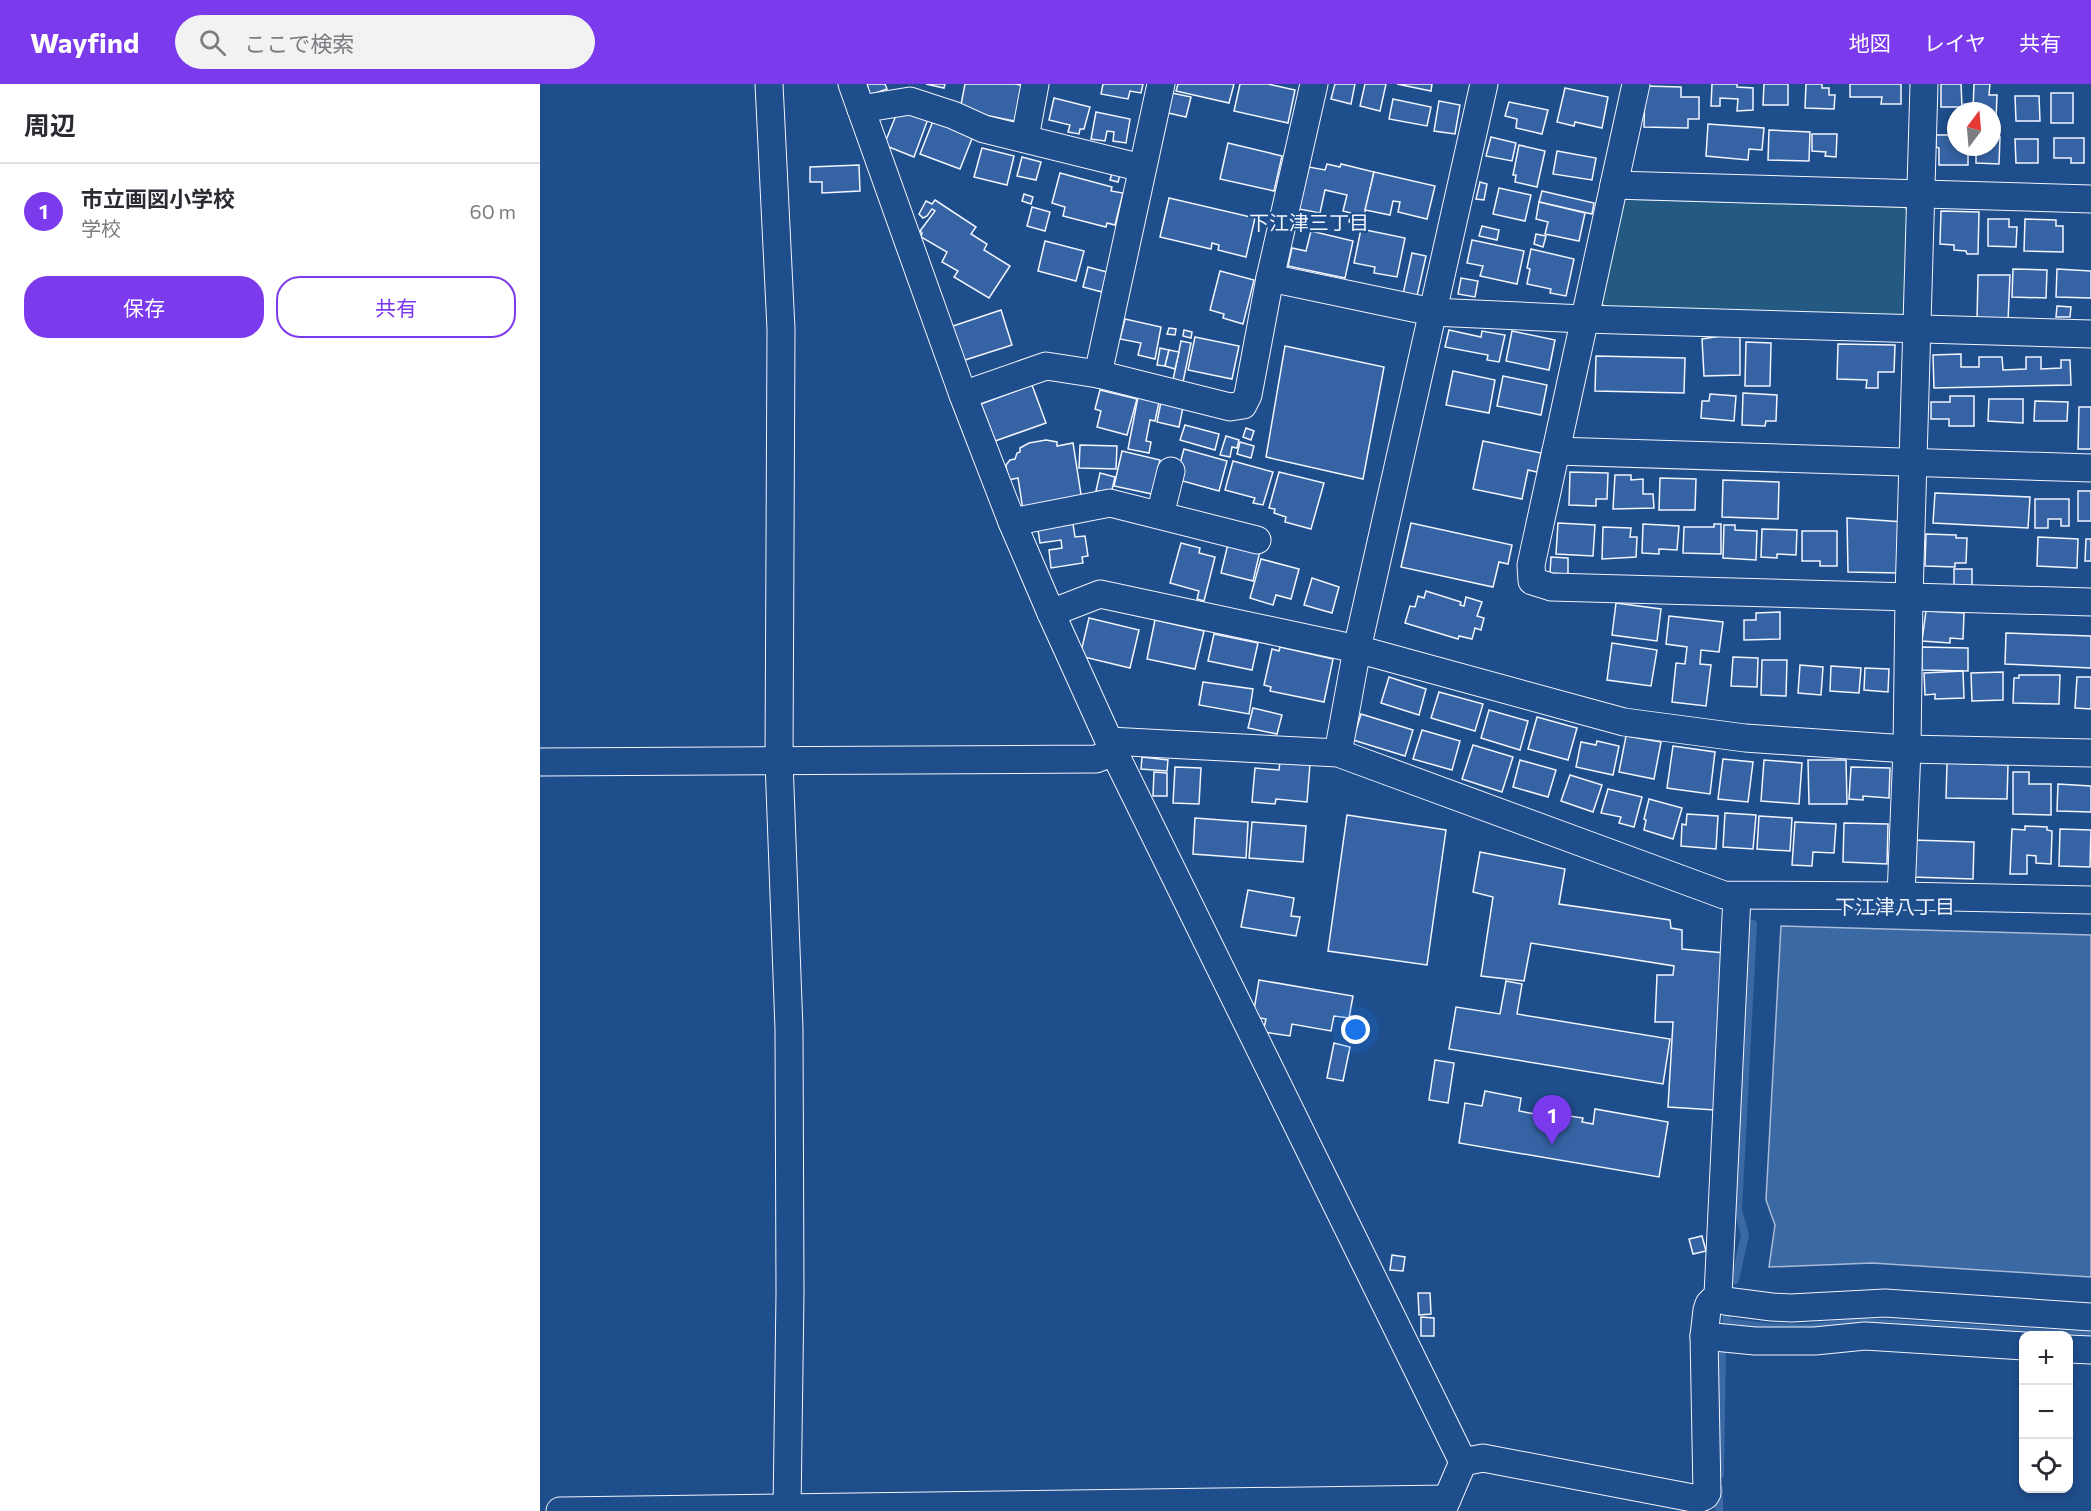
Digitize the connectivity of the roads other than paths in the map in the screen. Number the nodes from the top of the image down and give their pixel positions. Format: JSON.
{"nodes":[{"id":1,"x":770,"y":84,"type":"edge"},
{"id":2,"x":1035,"y":84,"type":"edge"},
{"id":3,"x":1161,"y":84,"type":"edge"},
{"id":4,"x":1314,"y":84,"type":"edge"},
{"id":5,"x":1484,"y":84,"type":"edge"},
{"id":6,"x":1636,"y":84,"type":"edge"},
{"id":7,"x":1924,"y":84,"type":"edge"},
{"id":8,"x":857,"y":96,"type":"edge"},
{"id":9,"x":1025,"y":138,"type":"junction"},
{"id":10,"x":1142,"y":168,"type":"junction"},
{"id":11,"x":1614,"y":185,"type":"junction"},
{"id":12,"x":1922,"y":194,"type":"junction"},
{"id":13,"x":2091,"y":199,"type":"edge"},
{"id":14,"x":1270,"y":278,"type":"junction"},
{"id":15,"x":1432,"y":312,"type":"junction"},
{"id":16,"x":1584,"y":319,"type":"junction"},
{"id":17,"x":1916,"y":330,"type":"junction"},
{"id":18,"x":2091,"y":334,"type":"edge"},
{"id":19,"x":1098,"y":374,"type":"junction"},
{"id":20,"x":963,"y":395,"type":"junction"},
{"id":21,"x":1556,"y":451,"type":"junction"},
{"id":22,"x":1913,"y":463,"type":"junction"},
{"id":23,"x":2091,"y":468,"type":"edge"},
{"id":24,"x":1170,"y":471,"type":"dead end"},
{"id":25,"x":1160,"y":515,"type":"junction"},
{"id":26,"x":1012,"y":522,"type":"junction"},
{"id":27,"x":1257,"y":540,"type":"dead end"},
{"id":28,"x":1909,"y":597,"type":"junction"},
{"id":29,"x":2091,"y":602,"type":"edge"},
{"id":30,"x":1052,"y":613,"type":"junction"},
{"id":31,"x":1357,"y":649,"type":"junction"},
{"id":32,"x":1112,"y":747,"type":"junction"},
{"id":33,"x":1907,"y":748,"type":"junction"},
{"id":34,"x":1338,"y":753,"type":"junction"},
{"id":35,"x":2091,"y":753,"type":"edge"},
{"id":36,"x":779,"y":761,"type":"junction"},
{"id":37,"x":540,"y":762,"type":"edge"},
{"id":38,"x":1737,"y":896,"type":"junction"},
{"id":39,"x":1901,"y":896,"type":"junction"},
{"id":40,"x":2091,"y":900,"type":"edge"},
{"id":41,"x":1718,"y":1295,"type":"junction"},
{"id":42,"x":2091,"y":1317,"type":"edge"},
{"id":43,"x":1704,"y":1336,"type":"junction"},
{"id":44,"x":2019,"y":1346,"type":"edge"},
{"id":45,"x":2073,"y":1349,"type":"edge"},
{"id":46,"x":2091,"y":1350,"type":"edge"},
{"id":47,"x":1463,"y":1462,"type":"junction"},
{"id":48,"x":1444,"y":1505,"type":"edge"},
{"id":49,"x":787,"y":1509,"type":"edge"},
{"id":50,"x":560,"y":1511,"type":"edge"}],
"edges":[{"from":1,"to":36,"type":"street"},
{"from":2,"to":9,"type":"street"},
{"from":3,"to":10,"type":"street"},
{"from":4,"to":14,"type":"street"},
{"from":5,"to":15,"type":"street"},
{"from":6,"to":11,"type":"street"},
{"from":7,"to":12,"type":"street"},
{"from":8,"to":9,"type":"street"},
{"from":8,"to":20,"type":"street"},
{"from":9,"to":10,"type":"street"},
{"from":10,"to":19,"type":"street"},
{"from":11,"to":12,"type":"street"},
{"from":11,"to":16,"type":"street"},
{"from":12,"to":13,"type":"street"},
{"from":12,"to":17,"type":"street"},
{"from":14,"to":15,"type":"street"},
{"from":14,"to":19,"type":"street"},
{"from":15,"to":16,"type":"street"},
{"from":15,"to":31,"type":"street"},
{"from":16,"to":17,"type":"street"},
{"from":16,"to":21,"type":"street"},
{"from":17,"to":18,"type":"street"},
{"from":17,"to":22,"type":"street"},
{"from":19,"to":20,"type":"street"},
{"from":20,"to":26,"type":"street"},
{"from":21,"to":22,"type":"street"},
{"from":21,"to":28,"type":"street"},
{"from":22,"to":23,"type":"street"},
{"from":22,"to":28,"type":"street"},
{"from":24,"to":25,"type":"street"},
{"from":25,"to":26,"type":"street"},
{"from":25,"to":27,"type":"street"},
{"from":26,"to":30,"type":"street"},
{"from":28,"to":29,"type":"street"},
{"from":28,"to":33,"type":"street"},
{"from":30,"to":31,"type":"street"},
{"from":30,"to":32,"type":"street"},
{"from":31,"to":33,"type":"street"},
{"from":31,"to":34,"type":"street"},
{"from":32,"to":34,"type":"street"},
{"from":32,"to":36,"type":"street"},
{"from":32,"to":47,"type":"street"},
{"from":33,"to":35,"type":"street"},
{"from":33,"to":39,"type":"street"},
{"from":34,"to":38,"type":"street"},
{"from":36,"to":37,"type":"street"},
{"from":36,"to":49,"type":"street"},
{"from":38,"to":39,"type":"street"},
{"from":38,"to":41,"type":"street"},
{"from":39,"to":40,"type":"street"},
{"from":41,"to":42,"type":"street"},
{"from":41,"to":43,"type":"street"},
{"from":43,"to":44,"type":"street"},
{"from":43,"to":47,"type":"street"},
{"from":45,"to":46,"type":"street"},
{"from":47,"to":48,"type":"street"},
{"from":48,"to":49,"type":"street"},
{"from":49,"to":50,"type":"street"}]}
